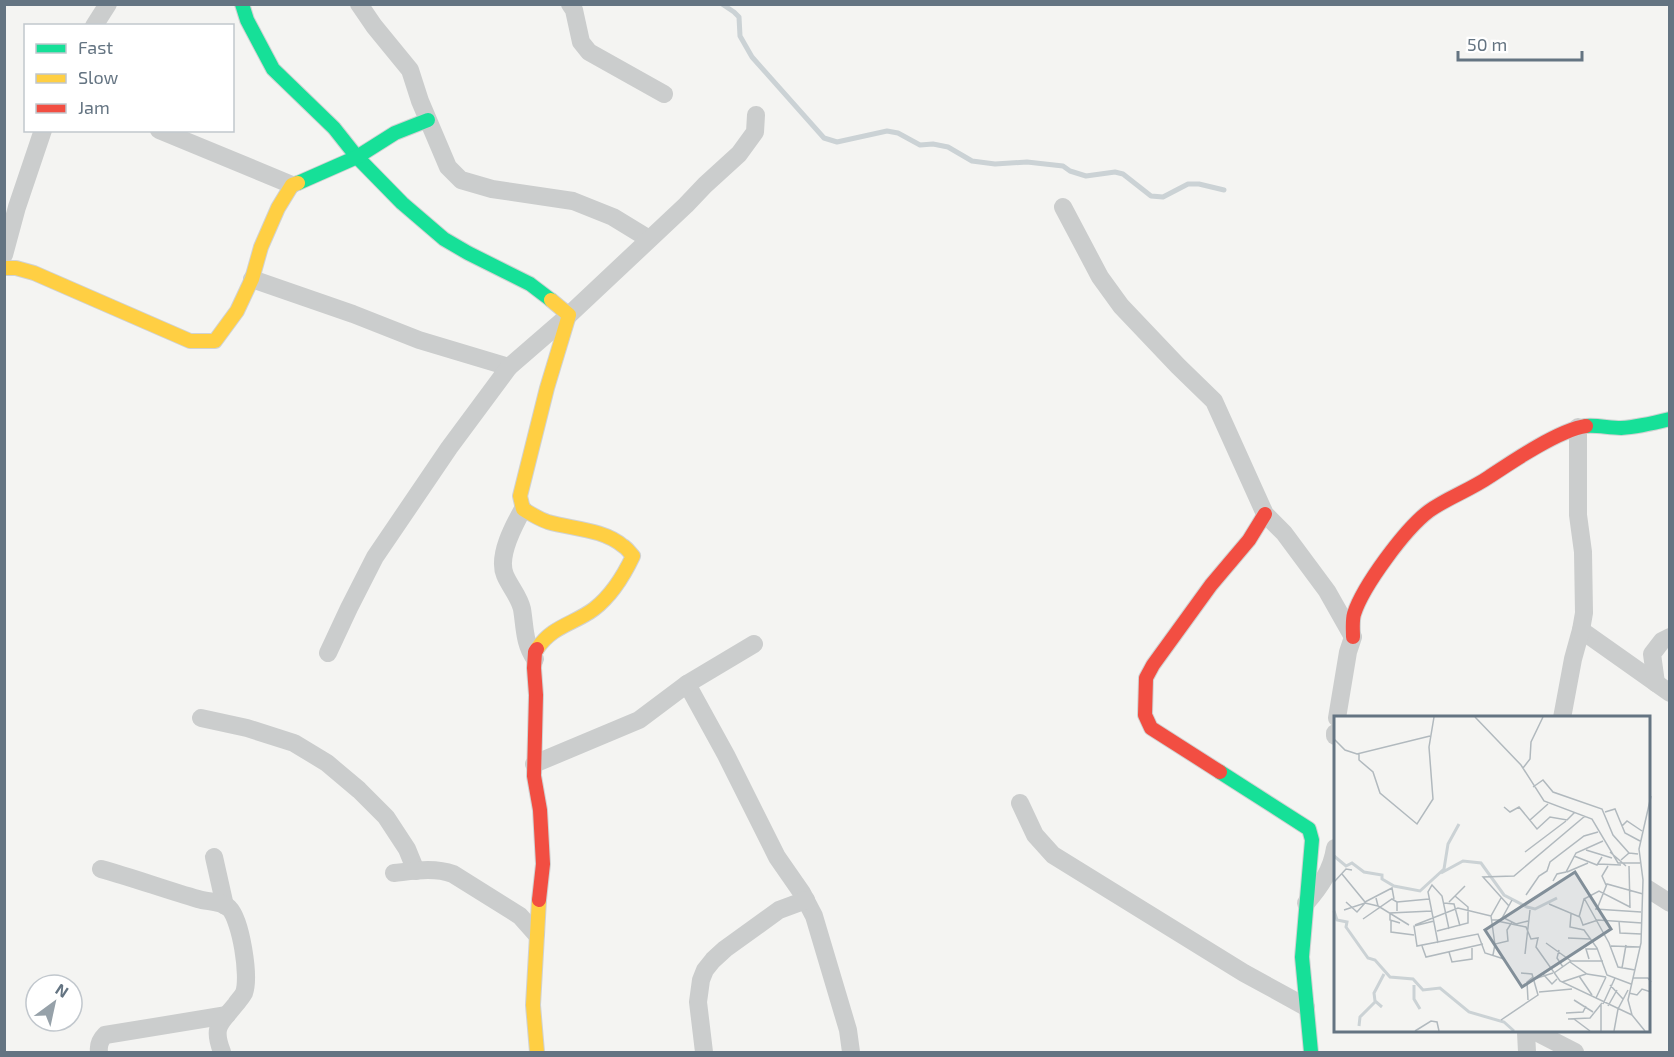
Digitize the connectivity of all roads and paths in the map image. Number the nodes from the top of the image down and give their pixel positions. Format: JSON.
{"nodes":[{"id":1,"x":108,"y":4,"type":"edge"},
{"id":2,"x":242,"y":4,"type":"edge"},
{"id":3,"x":359,"y":4,"type":"edge"},
{"id":4,"x":570,"y":4,"type":"edge"},
{"id":5,"x":95,"y":24,"type":"edge"},
{"id":6,"x":664,"y":94,"type":"dead end"},
{"id":7,"x":756,"y":115,"type":"dead end"},
{"id":8,"x":428,"y":120,"type":"junction"},
{"id":9,"x":42,"y":132,"type":"edge"},
{"id":10,"x":164,"y":132,"type":"edge"},
{"id":11,"x":357,"y":157,"type":"junction"},
{"id":12,"x":292,"y":185,"type":"junction"},
{"id":13,"x":1063,"y":207,"type":"dead end"},
{"id":14,"x":649,"y":239,"type":"junction"},
{"id":15,"x":4,"y":255,"type":"edge"},
{"id":16,"x":4,"y":268,"type":"edge"},
{"id":17,"x":252,"y":279,"type":"junction"},
{"id":18,"x":569,"y":315,"type":"junction"},
{"id":19,"x":509,"y":367,"type":"junction"},
{"id":20,"x":1670,"y":419,"type":"edge"},
{"id":21,"x":1578,"y":427,"type":"junction"},
{"id":22,"x":523,"y":509,"type":"junction"},
{"id":23,"x":1265,"y":514,"type":"junction"},
{"id":24,"x":1581,"y":630,"type":"junction"},
{"id":25,"x":1353,"y":637,"type":"junction"},
{"id":26,"x":1670,"y":637,"type":"edge"},
{"id":27,"x":754,"y":644,"type":"dead end"},
{"id":28,"x":328,"y":653,"type":"dead end"},
{"id":29,"x":535,"y":659,"type":"junction"},
{"id":30,"x":687,"y":684,"type":"junction"},
{"id":31,"x":1663,"y":688,"type":"edge"},
{"id":32,"x":1337,"y":716,"type":"edge"},
{"id":33,"x":1562,"y":716,"type":"edge"},
{"id":34,"x":201,"y":718,"type":"dead end"},
{"id":35,"x":534,"y":764,"type":"junction"},
{"id":36,"x":1020,"y":803,"type":"dead end"},
{"id":37,"x":1334,"y":856,"type":"edge"},
{"id":38,"x":214,"y":857,"type":"dead end"},
{"id":39,"x":101,"y":869,"type":"dead end"},
{"id":40,"x":416,"y":871,"type":"junction"},
{"id":41,"x":394,"y":873,"type":"dead end"},
{"id":42,"x":1650,"y":889,"type":"edge"},
{"id":43,"x":806,"y":900,"type":"junction"},
{"id":44,"x":1305,"y":903,"type":"junction"},
{"id":45,"x":1670,"y":903,"type":"edge"},
{"id":46,"x":225,"y":906,"type":"junction"},
{"id":47,"x":536,"y":934,"type":"junction"},
{"id":48,"x":1306,"y":1007,"type":"junction"},
{"id":49,"x":227,"y":1015,"type":"junction"},
{"id":50,"x":1526,"y":1033,"type":"edge"},
{"id":51,"x":1538,"y":1033,"type":"edge"},
{"id":52,"x":99,"y":1053,"type":"edge"},
{"id":53,"x":222,"y":1053,"type":"edge"},
{"id":54,"x":537,"y":1053,"type":"edge"},
{"id":55,"x":704,"y":1053,"type":"edge"},
{"id":56,"x":851,"y":1053,"type":"edge"},
{"id":57,"x":1311,"y":1053,"type":"edge"},
{"id":58,"x":1527,"y":1053,"type":"edge"},
{"id":59,"x":1575,"y":1053,"type":"edge"}],
"edges":[{"from":1,"to":5,"type":"street"},
{"from":2,"to":11,"type":"street"},
{"from":3,"to":8,"type":"street"},
{"from":4,"to":6,"type":"street"},
{"from":7,"to":14,"type":"street"},
{"from":8,"to":11,"type":"street"},
{"from":8,"to":14,"type":"street"},
{"from":9,"to":15,"type":"street"},
{"from":10,"to":12,"type":"street"},
{"from":11,"to":12,"type":"street"},
{"from":11,"to":18,"type":"street"},
{"from":12,"to":17,"type":"street"},
{"from":13,"to":23,"type":"street"},
{"from":14,"to":18,"type":"street"},
{"from":16,"to":17,"type":"street"},
{"from":17,"to":19,"type":"street"},
{"from":18,"to":19,"type":"street"},
{"from":18,"to":22,"type":"street"},
{"from":19,"to":28,"type":"street"},
{"from":20,"to":21,"type":"street"},
{"from":21,"to":24,"type":"street"},
{"from":21,"to":25,"type":"street"},
{"from":22,"to":29,"type":"street"},
{"from":22,"to":29,"type":"street"},
{"from":23,"to":25,"type":"street"},
{"from":23,"to":44,"type":"street"},
{"from":24,"to":31,"type":"street"},
{"from":24,"to":33,"type":"street"},
{"from":25,"to":32,"type":"street"},
{"from":26,"to":31,"type":"street"},
{"from":27,"to":30,"type":"street"},
{"from":29,"to":35,"type":"street"},
{"from":30,"to":35,"type":"street"},
{"from":30,"to":43,"type":"street"},
{"from":34,"to":40,"type":"street"},
{"from":35,"to":47,"type":"street"},
{"from":36,"to":48,"type":"street"},
{"from":37,"to":44,"type":"street"},
{"from":38,"to":46,"type":"street"},
{"from":39,"to":46,"type":"street"},
{"from":40,"to":41,"type":"street"},
{"from":40,"to":47,"type":"street"},
{"from":42,"to":45,"type":"street"},
{"from":43,"to":55,"type":"street"},
{"from":43,"to":56,"type":"street"},
{"from":44,"to":48,"type":"street"},
{"from":46,"to":49,"type":"street"},
{"from":47,"to":54,"type":"street"},
{"from":48,"to":57,"type":"street"},
{"from":49,"to":52,"type":"street"},
{"from":49,"to":53,"type":"street"},
{"from":50,"to":58,"type":"street"},
{"from":51,"to":59,"type":"street"}]}
